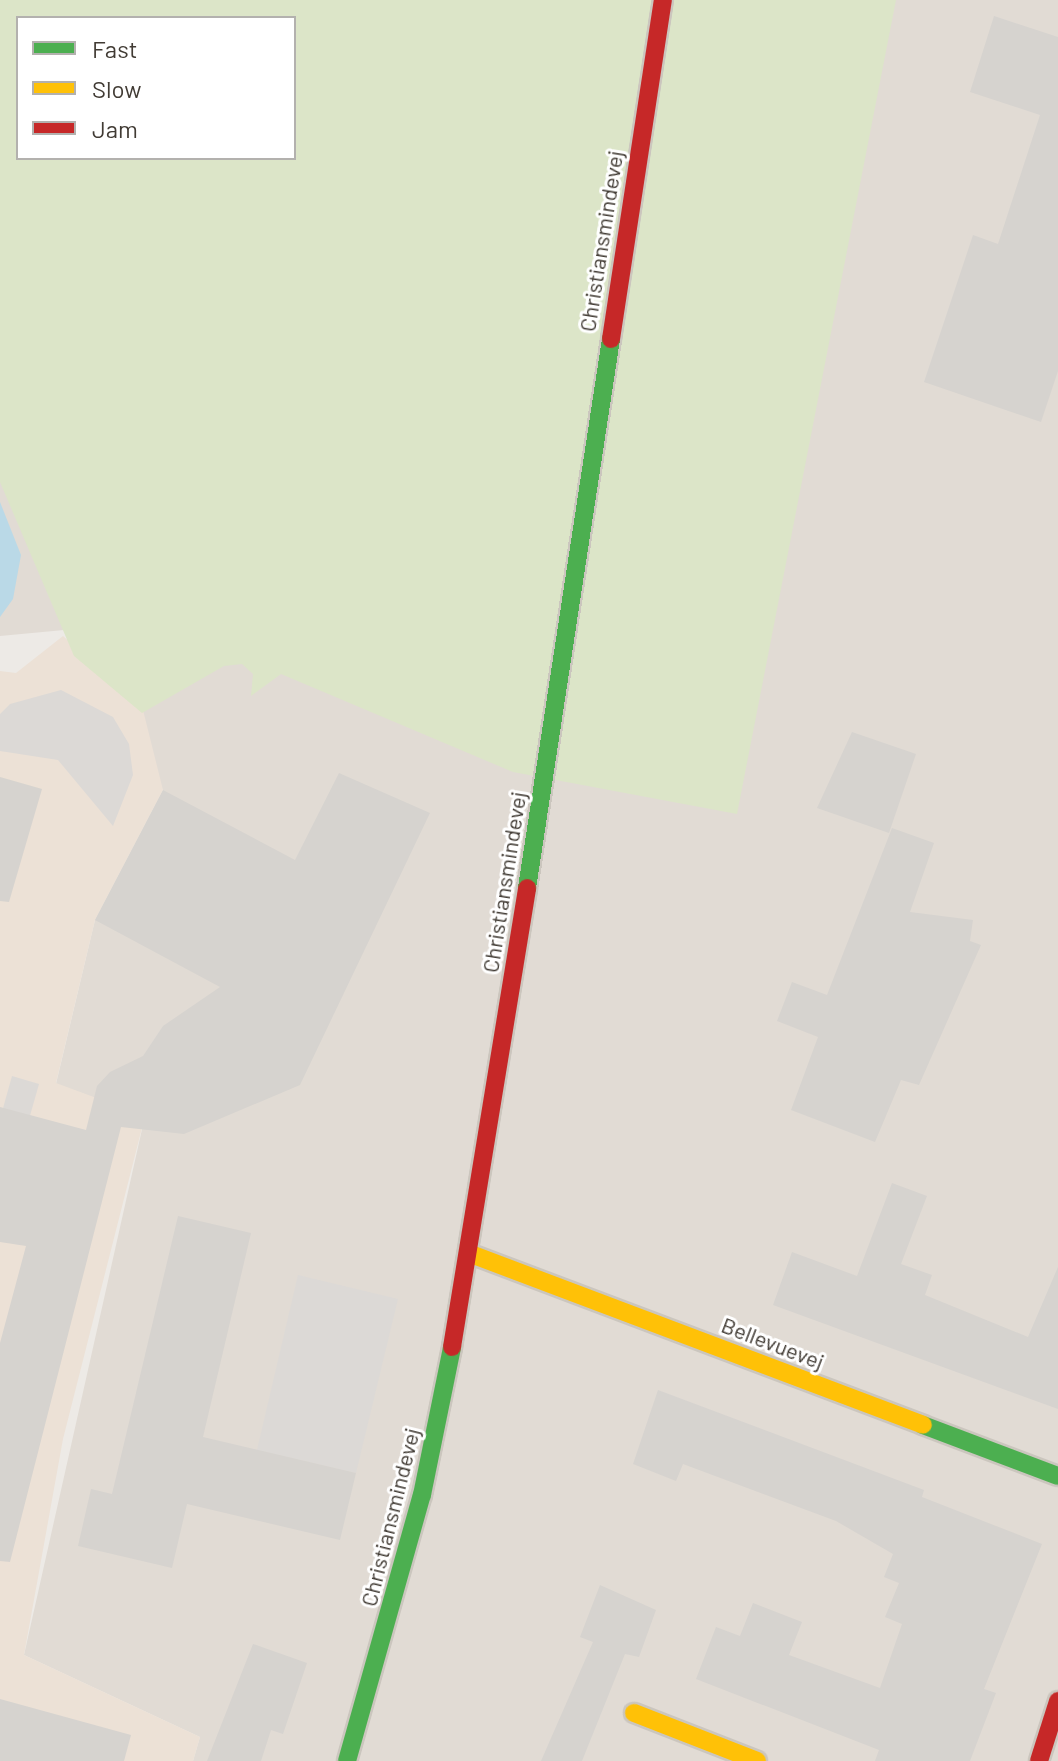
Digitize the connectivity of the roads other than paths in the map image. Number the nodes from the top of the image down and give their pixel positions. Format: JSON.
{"nodes":[{"id":1,"x":663,"y":0,"type":"edge"},
{"id":2,"x":471,"y":1254,"type":"junction"},
{"id":3,"x":1058,"y":1476,"type":"edge"},
{"id":4,"x":1058,"y":1701,"type":"edge"},
{"id":5,"x":634,"y":1713,"type":"dead end"},
{"id":6,"x":347,"y":1761,"type":"edge"},
{"id":7,"x":757,"y":1761,"type":"edge"},
{"id":8,"x":1039,"y":1761,"type":"edge"}],
"edges":[{"from":1,"to":2,"type":"street","name":"Christiansmindevej"},
{"from":2,"to":3,"type":"street","name":"Bellevuevej"},
{"from":2,"to":6,"type":"street","name":"Christiansmindevej"},
{"from":4,"to":8,"type":"street"},
{"from":5,"to":7,"type":"street"}]}
